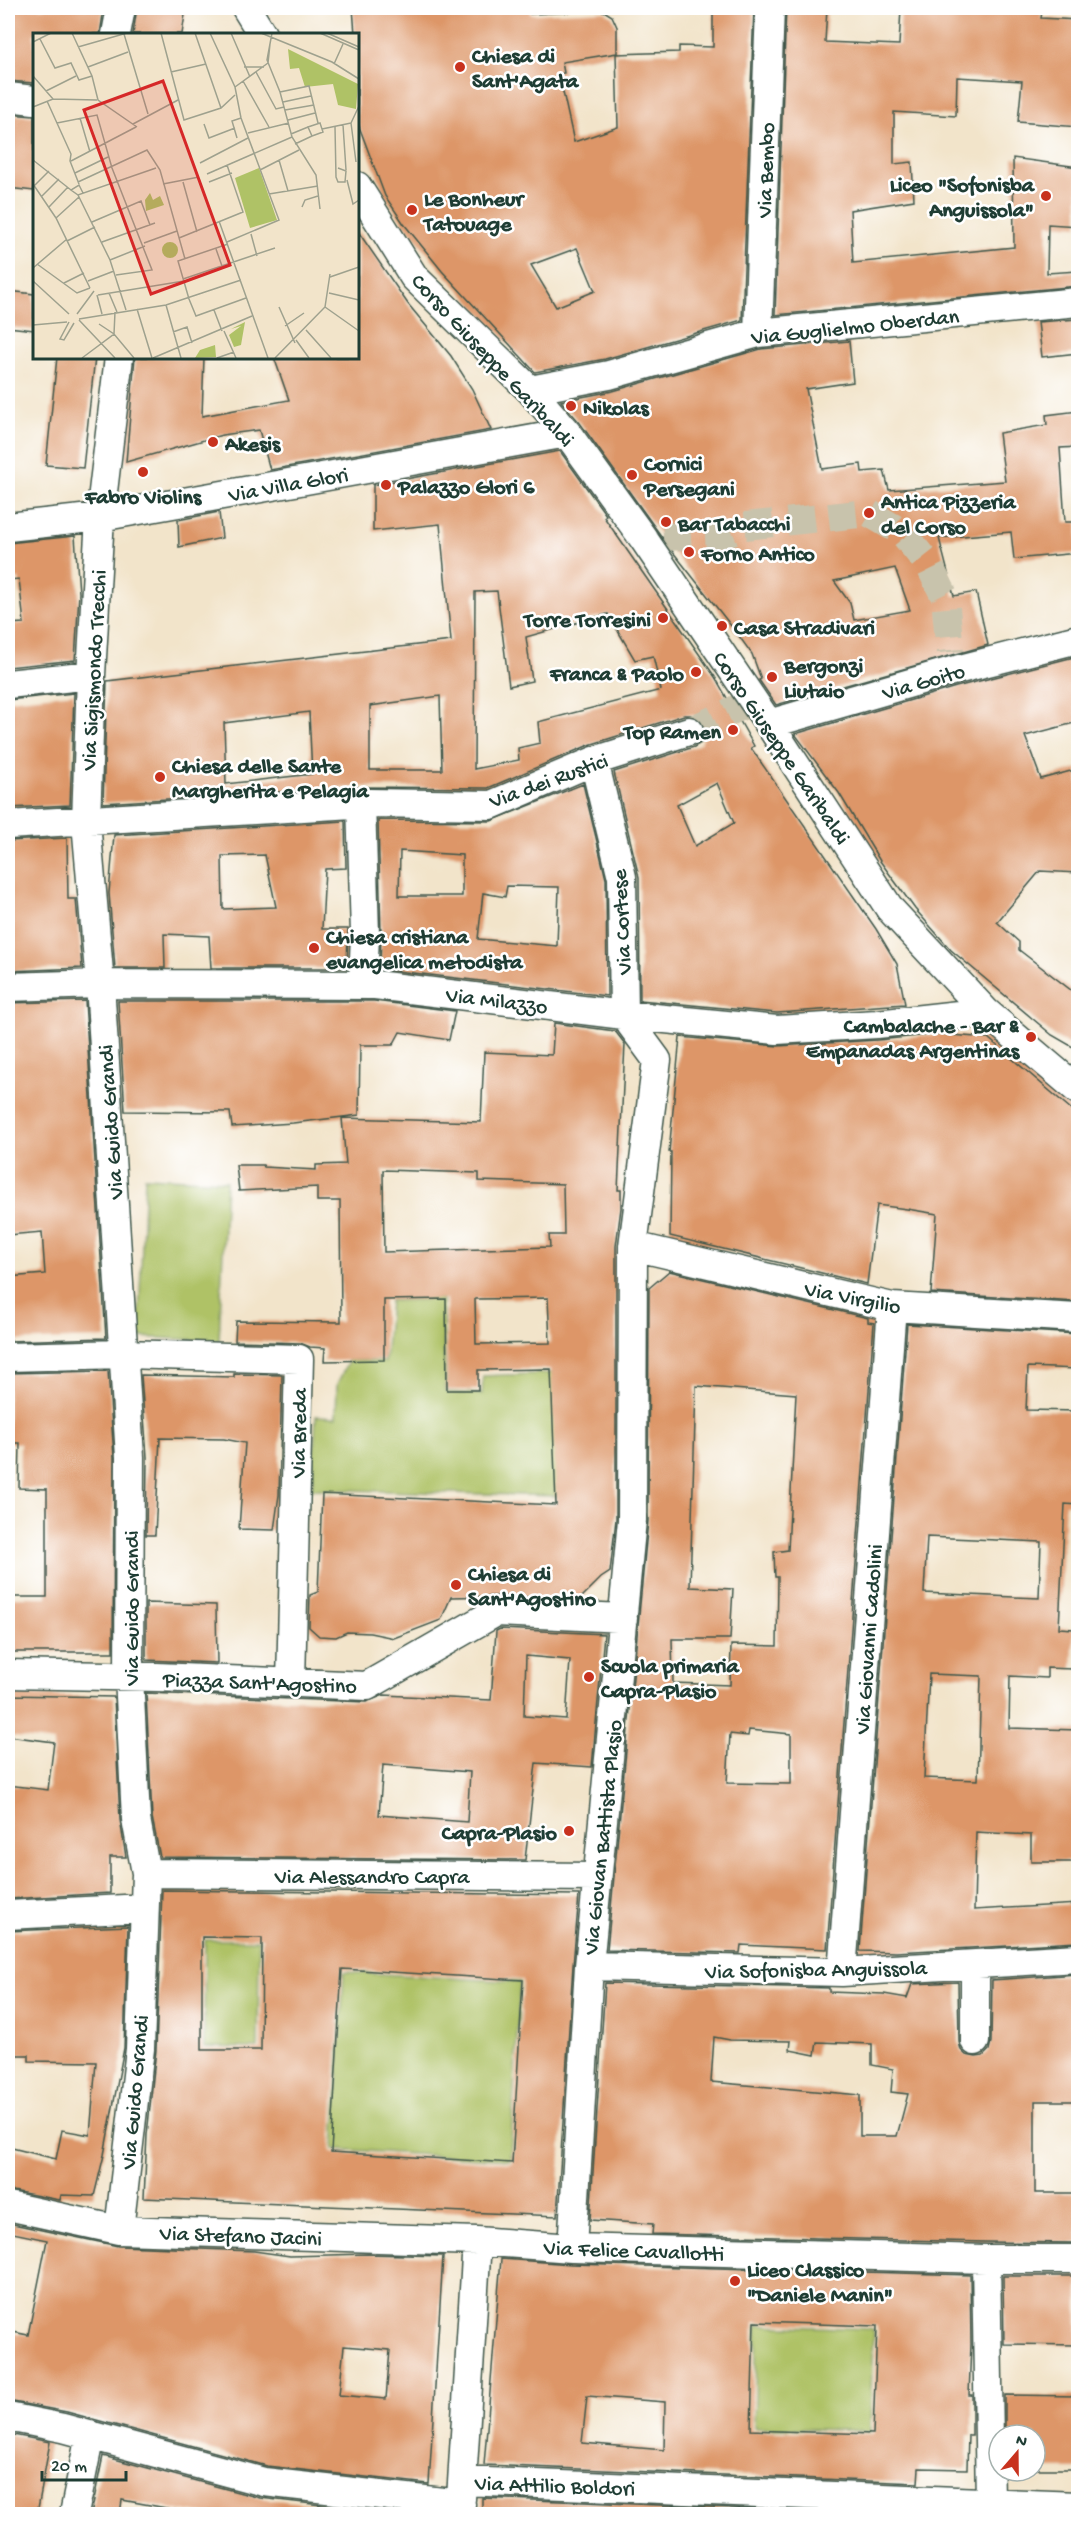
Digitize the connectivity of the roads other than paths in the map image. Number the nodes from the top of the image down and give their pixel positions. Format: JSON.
{"nodes":[{"id":1,"x":121,"y":8,"type":"edge"},
{"id":2,"x":246,"y":8,"type":"edge"},
{"id":3,"x":770,"y":8,"type":"edge"},
{"id":4,"x":116,"y":33,"type":"edge"},
{"id":5,"x":261,"y":33,"type":"edge"},
{"id":6,"x":8,"y":97,"type":"edge"},
{"id":7,"x":33,"y":100,"type":"edge"},
{"id":8,"x":358,"y":188,"type":"edge"},
{"id":9,"x":1078,"y":302,"type":"edge"},
{"id":10,"x":758,"y":333,"type":"junction"},
{"id":11,"x":119,"y":358,"type":"edge"},
{"id":12,"x":530,"y":390,"type":"junction"},
{"id":13,"x":567,"y":433,"type":"junction"},
{"id":14,"x":100,"y":517,"type":"junction"},
{"id":15,"x":8,"y":527,"type":"edge"},
{"id":16,"x":1078,"y":639,"type":"edge"},
{"id":17,"x":91,"y":675,"type":"junction"},
{"id":18,"x":8,"y":684,"type":"edge"},
{"id":19,"x":769,"y":724,"type":"junction"},
{"id":20,"x":689,"y":731,"type":"tunnel mouth"},
{"id":21,"x":594,"y":761,"type":"junction"},
{"id":22,"x":361,"y":803,"type":"junction"},
{"id":23,"x":86,"y":822,"type":"junction"},
{"id":24,"x":8,"y":825,"type":"edge"},
{"id":25,"x":100,"y":984,"type":"junction"},
{"id":26,"x":363,"y":984,"type":"junction"},
{"id":27,"x":8,"y":987,"type":"edge"},
{"id":28,"x":986,"y":1012,"type":"junction"},
{"id":29,"x":624,"y":1015,"type":"junction"},
{"id":30,"x":1078,"y":1090,"type":"edge"},
{"id":31,"x":633,"y":1246,"type":"junction"},
{"id":32,"x":892,"y":1307,"type":"junction"},
{"id":33,"x":1078,"y":1318,"type":"edge"},
{"id":34,"x":123,"y":1354,"type":"junction"},
{"id":35,"x":8,"y":1357,"type":"edge"},
{"id":36,"x":623,"y":1618,"type":"junction"},
{"id":37,"x":8,"y":1674,"type":"edge"},
{"id":38,"x":129,"y":1676,"type":"junction"},
{"id":39,"x":291,"y":1682,"type":"junction"},
{"id":40,"x":146,"y":1873,"type":"junction"},
{"id":41,"x":597,"y":1877,"type":"junction"},
{"id":42,"x":144,"y":1908,"type":"junction"},
{"id":43,"x":8,"y":1915,"type":"edge"},
{"id":44,"x":1078,"y":1958,"type":"edge"},
{"id":45,"x":975,"y":1964,"type":"junction"},
{"id":46,"x":589,"y":1966,"type":"junction"},
{"id":47,"x":842,"y":1972,"type":"junction"},
{"id":48,"x":975,"y":2042,"type":"dead end"},
{"id":49,"x":8,"y":2206,"type":"edge"},
{"id":50,"x":119,"y":2230,"type":"junction"},
{"id":51,"x":477,"y":2241,"type":"junction"},
{"id":52,"x":572,"y":2248,"type":"junction"},
{"id":53,"x":986,"y":2259,"type":"junction"},
{"id":54,"x":1078,"y":2259,"type":"edge"},
{"id":55,"x":8,"y":2417,"type":"edge"},
{"id":56,"x":90,"y":2435,"type":"junction"},
{"id":57,"x":461,"y":2500,"type":"edge"},
{"id":58,"x":990,"y":2502,"type":"junction"},
{"id":59,"x":1078,"y":2506,"type":"edge"},
{"id":60,"x":74,"y":2514,"type":"edge"}],
"edges":[{"from":1,"to":4,"type":"street"},
{"from":2,"to":5,"type":"street"},
{"from":3,"to":10,"type":"street","name":"Via Bembo"},
{"from":6,"to":7,"type":"street"},
{"from":8,"to":12,"type":"street","name":"Corso Giuseppe Garibaldi"},
{"from":9,"to":10,"type":"street","name":"Via Guglielmo Oberdan"},
{"from":10,"to":12,"type":"street","name":"Via Guglielmo Oberdan"},
{"from":11,"to":14,"type":"street","name":"Via Sigismondo Trecchi"},
{"from":12,"to":13,"type":"street","name":"Corso Giuseppe Garibaldi"},
{"from":13,"to":14,"type":"street","name":"Via Villa Glori"},
{"from":13,"to":19,"type":"street","name":"Corso Giuseppe Garibaldi"},
{"from":14,"to":15,"type":"street","name":"Via Villa Glori"},
{"from":14,"to":17,"type":"street","name":"Via Sigismondo Trecchi"},
{"from":16,"to":19,"type":"street","name":"Via Goito"},
{"from":17,"to":18,"type":"street"},
{"from":17,"to":23,"type":"street","name":"Via Sigismondo Trecchi"},
{"from":19,"to":28,"type":"street","name":"Corso Giuseppe Garibaldi"},
{"from":20,"to":21,"type":"street","name":"Via dei Rustici"},
{"from":21,"to":22,"type":"street","name":"Via dei Rustici"},
{"from":21,"to":29,"type":"street","name":"Via Cortese"},
{"from":22,"to":23,"type":"street","name":"Via dei Rustici"},
{"from":22,"to":26,"type":"street"},
{"from":23,"to":24,"type":"street","name":"Via dei Rustici"},
{"from":23,"to":25,"type":"street","name":"Via Sigismondo Trecchi"},
{"from":25,"to":26,"type":"street","name":"Via Milazzo"},
{"from":25,"to":27,"type":"street","name":"Via Milazzo"},
{"from":25,"to":34,"type":"street","name":"Via Guido Grandi"},
{"from":26,"to":29,"type":"street","name":"Via Milazzo"},
{"from":28,"to":29,"type":"street","name":"Via Milazzo"},
{"from":28,"to":30,"type":"street","name":"Corso Giuseppe Garibaldi"},
{"from":29,"to":31,"type":"street","name":"Via Giovan Battista Plasio"},
{"from":31,"to":32,"type":"street","name":"Via Virgilio"},
{"from":31,"to":36,"type":"street","name":"Via Giovan Battista Plasio"},
{"from":32,"to":33,"type":"street","name":"Via Virgilio"},
{"from":32,"to":47,"type":"street","name":"Via Giovanni Cadolini"},
{"from":34,"to":35,"type":"street"},
{"from":34,"to":38,"type":"street","name":"Via Guido Grandi"},
{"from":34,"to":39,"type":"street","name":"Via Breda"},
{"from":36,"to":39,"type":"street","name":"Piazza Sant'Agostino"},
{"from":36,"to":41,"type":"street","name":"Via Giovan Battista Plasio"},
{"from":37,"to":38,"type":"street","name":"Piazza Sant'Agostino"},
{"from":38,"to":39,"type":"street","name":"Piazza Sant'Agostino"},
{"from":38,"to":40,"type":"street","name":"Via Guido Grandi"},
{"from":40,"to":41,"type":"street","name":"Via Alessandro Capra"},
{"from":40,"to":42,"type":"street","name":"Via Guido Grandi"},
{"from":41,"to":46,"type":"street","name":"Via Giovan Battista Plasio"},
{"from":42,"to":43,"type":"street"},
{"from":42,"to":50,"type":"street","name":"Via Guido Grandi"},
{"from":44,"to":45,"type":"street","name":"Via Sofonisba Anguissola"},
{"from":45,"to":47,"type":"street","name":"Via Sofonisba Anguissola"},
{"from":45,"to":48,"type":"street"},
{"from":46,"to":47,"type":"street","name":"Via Sofonisba Anguissola"},
{"from":46,"to":52,"type":"street","name":"Via Giovan Battista Plasio"},
{"from":49,"to":50,"type":"street","name":"Via Stefano Jacini"},
{"from":50,"to":51,"type":"street","name":"Via Stefano Jacini"},
{"from":51,"to":52,"type":"street","name":"Via Felice Cavallotti"},
{"from":51,"to":57,"type":"street"},
{"from":52,"to":53,"type":"street","name":"Via Felice Cavallotti"},
{"from":53,"to":54,"type":"street","name":"Via Felice Cavallotti"},
{"from":53,"to":58,"type":"street"},
{"from":55,"to":56,"type":"street","name":"Via Attilio Boldori"},
{"from":56,"to":57,"type":"street","name":"Via Attilio Boldori"},
{"from":56,"to":60,"type":"street"},
{"from":57,"to":58,"type":"street","name":"Via Attilio Boldori"},
{"from":58,"to":59,"type":"street","name":"Via Attilio Boldori"}]}
